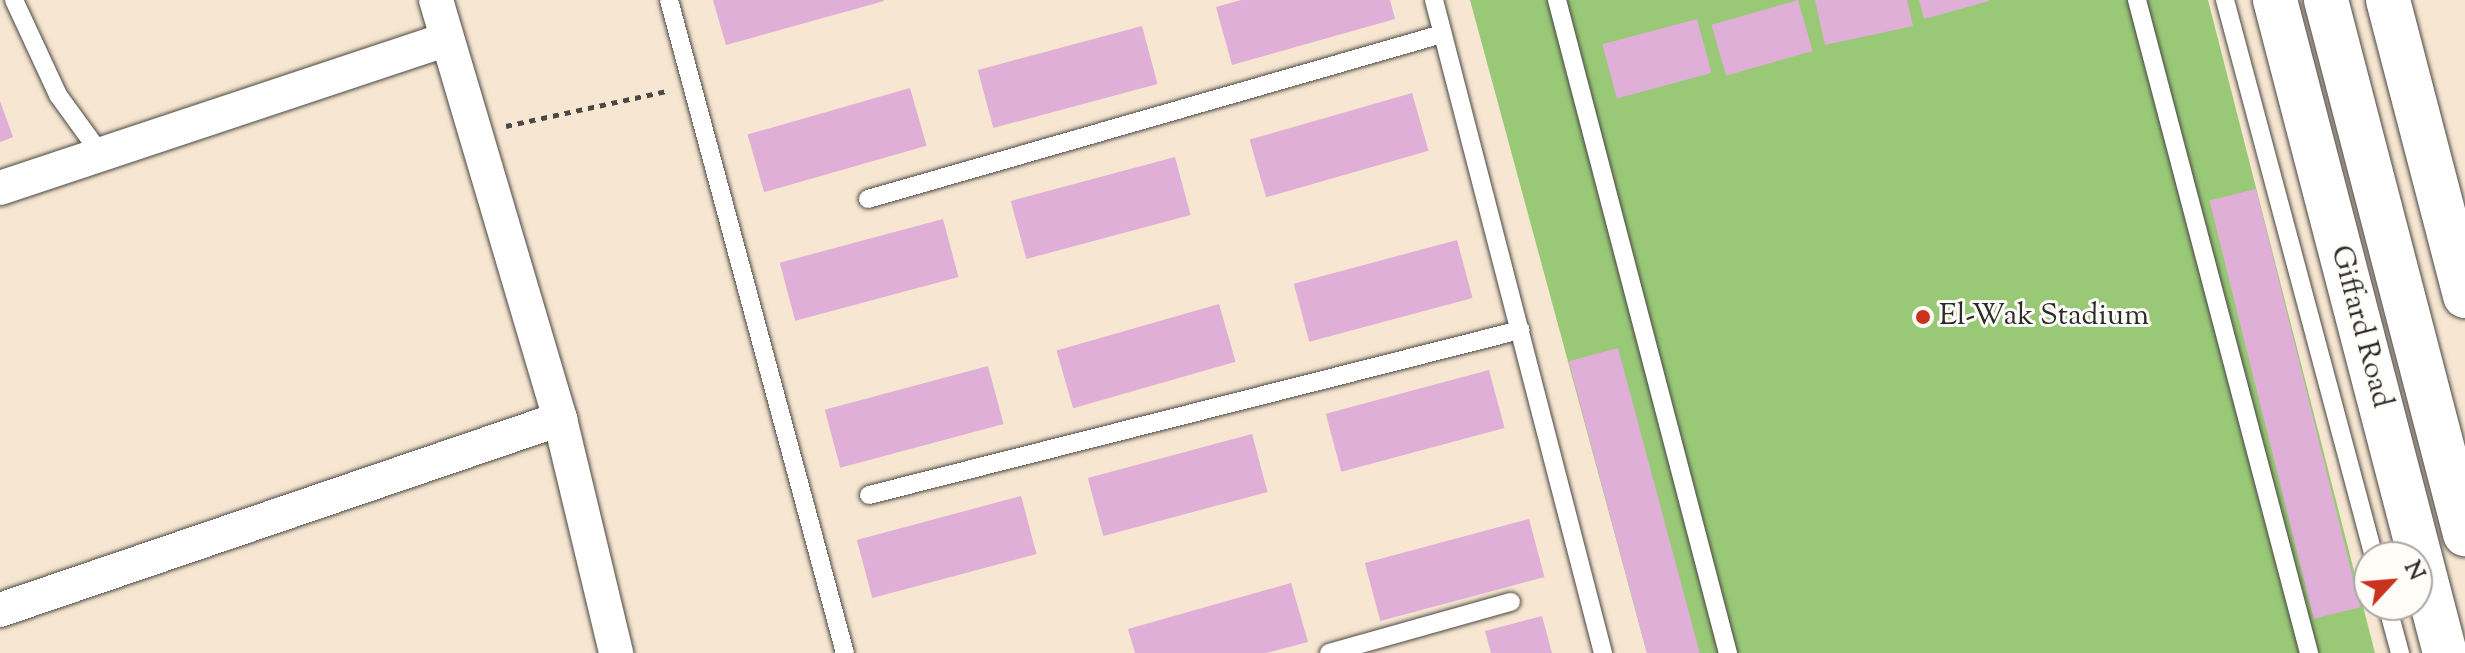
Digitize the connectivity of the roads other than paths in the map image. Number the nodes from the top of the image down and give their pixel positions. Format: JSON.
{"nodes":[{"id":1,"x":14,"y":0,"type":"edge"},
{"id":2,"x":436,"y":0,"type":"edge"},
{"id":3,"x":669,"y":0,"type":"edge"},
{"id":4,"x":1434,"y":0,"type":"edge"},
{"id":5,"x":1557,"y":0,"type":"edge"},
{"id":6,"x":2137,"y":0,"type":"edge"},
{"id":7,"x":2225,"y":0,"type":"edge"},
{"id":8,"x":2275,"y":0,"type":"edge"},
{"id":9,"x":2326,"y":0,"type":"edge"},
{"id":10,"x":2388,"y":0,"type":"edge"},
{"id":11,"x":1442,"y":34,"type":"junction"},
{"id":12,"x":447,"y":39,"type":"junction"},
{"id":13,"x":100,"y":153,"type":"junction"},
{"id":14,"x":0,"y":188,"type":"edge"},
{"id":15,"x":868,"y":199,"type":"dead end"},
{"id":16,"x":2465,"y":296,"type":"edge"},
{"id":17,"x":1520,"y":330,"type":"junction"},
{"id":18,"x":560,"y":419,"type":"junction"},
{"id":19,"x":869,"y":495,"type":"dead end"},
{"id":20,"x":2465,"y":534,"type":"edge"},
{"id":21,"x":2370,"y":541,"type":"edge"},
{"id":22,"x":1511,"y":602,"type":"dead end"},
{"id":23,"x":0,"y":610,"type":"edge"},
{"id":24,"x":2391,"y":621,"type":"edge"},
{"id":25,"x":1392,"y":644,"type":"edge"},
{"id":26,"x":616,"y":653,"type":"edge"},
{"id":27,"x":845,"y":653,"type":"edge"},
{"id":28,"x":1329,"y":653,"type":"edge"},
{"id":29,"x":1603,"y":653,"type":"edge"},
{"id":30,"x":1728,"y":653,"type":"edge"},
{"id":31,"x":2309,"y":653,"type":"edge"},
{"id":32,"x":2400,"y":653,"type":"edge"},
{"id":33,"x":2445,"y":653,"type":"edge"}],
"edges":[{"from":1,"to":13,"type":"lane"},
{"from":2,"to":12,"type":"street"},
{"from":3,"to":27,"type":"lane"},
{"from":4,"to":11,"type":"lane"},
{"from":5,"to":30,"type":"lane"},
{"from":6,"to":31,"type":"lane"},
{"from":7,"to":21,"type":"lane"},
{"from":8,"to":33,"type":"main road","name":"Giffard Road"},
{"from":9,"to":20,"type":"main road","name":"Giffard Road"},
{"from":10,"to":16,"type":"main road"},
{"from":11,"to":15,"type":"lane"},
{"from":11,"to":17,"type":"lane"},
{"from":12,"to":13,"type":"street"},
{"from":12,"to":18,"type":"street"},
{"from":13,"to":14,"type":"street"},
{"from":17,"to":19,"type":"lane"},
{"from":17,"to":29,"type":"lane"},
{"from":18,"to":23,"type":"street"},
{"from":18,"to":26,"type":"street"},
{"from":22,"to":25,"type":"lane"},
{"from":24,"to":32,"type":"lane"},
{"from":25,"to":28,"type":"lane"}]}
